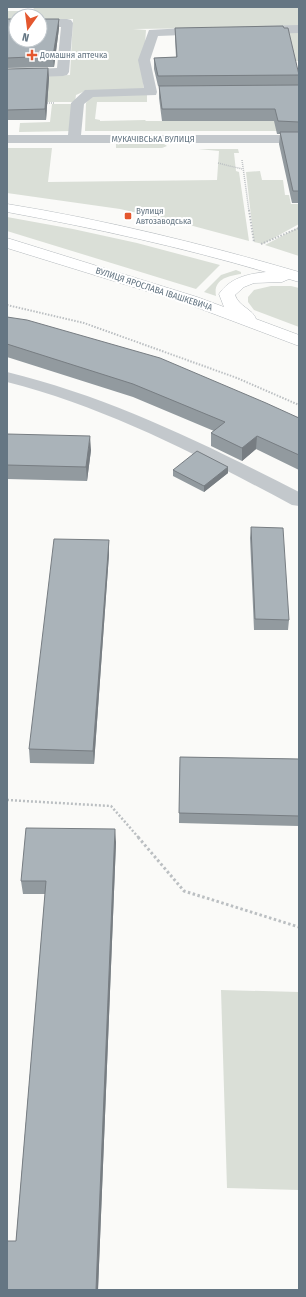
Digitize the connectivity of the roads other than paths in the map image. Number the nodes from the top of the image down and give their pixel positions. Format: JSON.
{"nodes":[{"id":1,"x":48,"y":23,"type":"edge"},
{"id":2,"x":299,"y":29,"type":"edge"},
{"id":3,"x":245,"y":30,"type":"edge"},
{"id":4,"x":215,"y":31,"type":"edge"},
{"id":5,"x":7,"y":74,"type":"edge"},
{"id":6,"x":151,"y":92,"type":"junction"},
{"id":7,"x":166,"y":92,"type":"edge"},
{"id":8,"x":7,"y":139,"type":"edge"},
{"id":9,"x":74,"y":139,"type":"junction"},
{"id":10,"x":299,"y":139,"type":"edge"},
{"id":11,"x":7,"y":208,"type":"edge"},
{"id":12,"x":7,"y":243,"type":"edge"},
{"id":13,"x":299,"y":278,"type":"edge"},
{"id":14,"x":255,"y":324,"type":"junction"},
{"id":15,"x":299,"y":341,"type":"edge"},
{"id":16,"x":7,"y":377,"type":"edge"},
{"id":17,"x":299,"y":500,"type":"edge"}],
"edges":[{"from":1,"to":5,"type":"street"},
{"from":2,"to":3,"type":"street"},
{"from":4,"to":6,"type":"street"},
{"from":6,"to":7,"type":"street"},
{"from":6,"to":9,"type":"street"},
{"from":8,"to":9,"type":"street","name":"МУКАЧІВСЬКА ВУЛИЦЯ"},
{"from":9,"to":10,"type":"street","name":"МУКАЧІВСЬКА ВУЛИЦЯ"},
{"from":11,"to":13,"type":"main road"},
{"from":12,"to":14,"type":"main road","name":"ВУЛИЦЯ ЯРОСЛАВА ІВАШКЕВИЧА"},
{"from":13,"to":14,"type":"main road"},
{"from":14,"to":15,"type":"main road","name":"ВУЛИЦЯ ЯРОСЛАВА ІВАШКЕВИЧА"},
{"from":16,"to":17,"type":"street"}]}
